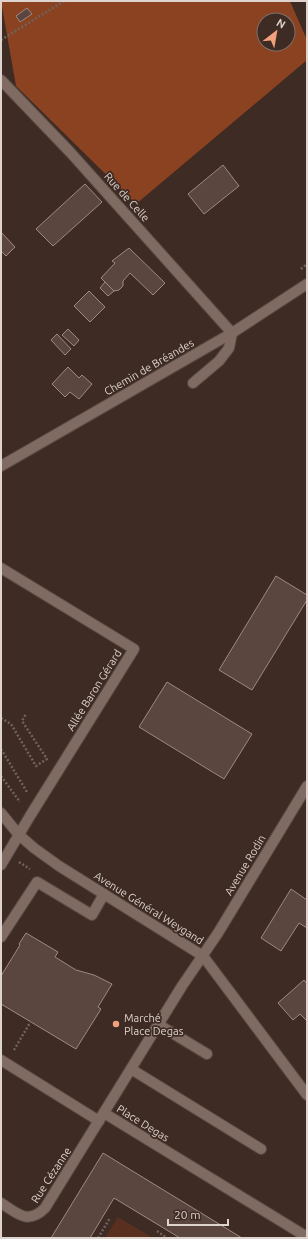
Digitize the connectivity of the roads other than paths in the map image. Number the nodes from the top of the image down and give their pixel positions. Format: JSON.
{"nodes":[{"id":1,"x":1,"y":80,"type":"edge"},
{"id":2,"x":307,"y":284,"type":"edge"},
{"id":3,"x":232,"y":333,"type":"junction"},
{"id":4,"x":192,"y":383,"type":"dead end"},
{"id":5,"x":1,"y":466,"type":"edge"},
{"id":6,"x":1,"y":568,"type":"edge"},
{"id":7,"x":307,"y":786,"type":"edge"},
{"id":8,"x":1,"y":814,"type":"edge"},
{"id":9,"x":19,"y":834,"type":"junction"},
{"id":10,"x":1,"y":866,"type":"edge"},
{"id":11,"x":104,"y":894,"type":"junction"},
{"id":12,"x":1,"y":937,"type":"edge"},
{"id":13,"x":203,"y":956,"type":"junction"},
{"id":14,"x":159,"y":1025,"type":"junction"},
{"id":15,"x":207,"y":1054,"type":"dead end"},
{"id":16,"x":1,"y":1060,"type":"edge"},
{"id":17,"x":131,"y":1069,"type":"junction"},
{"id":18,"x":307,"y":1095,"type":"edge"},
{"id":19,"x":102,"y":1117,"type":"junction"},
{"id":20,"x":261,"y":1149,"type":"dead end"},
{"id":21,"x":1,"y":1203,"type":"edge"},
{"id":22,"x":307,"y":1237,"type":"edge"}],
"edges":[{"from":1,"to":3,"type":"street","name":"Rue de Celle"},
{"from":2,"to":3,"type":"street","name":"Chemin de Bréandes"},
{"from":3,"to":4,"type":"street"},
{"from":3,"to":5,"type":"street","name":"Chemin de Bréandes"},
{"from":6,"to":9,"type":"street","name":"Allée Baron Gérard"},
{"from":7,"to":13,"type":"street","name":"Avenue Rodin"},
{"from":8,"to":9,"type":"street","name":"Avenue Général Weygand"},
{"from":9,"to":10,"type":"street"},
{"from":9,"to":11,"type":"street","name":"Avenue Général Weygand"},
{"from":11,"to":12,"type":"street"},
{"from":11,"to":13,"type":"street","name":"Avenue Général Weygand"},
{"from":13,"to":14,"type":"street","name":"Place Degas"},
{"from":13,"to":18,"type":"street","name":"Avenue Général Weygand"},
{"from":14,"to":15,"type":"street"},
{"from":14,"to":17,"type":"street","name":"Place Degas"},
{"from":16,"to":19,"type":"street"},
{"from":17,"to":19,"type":"street","name":"Place Degas"},
{"from":17,"to":20,"type":"street"},
{"from":19,"to":21,"type":"street","name":"Rue Cézanne"},
{"from":19,"to":22,"type":"street","name":"Place Degas"}]}
